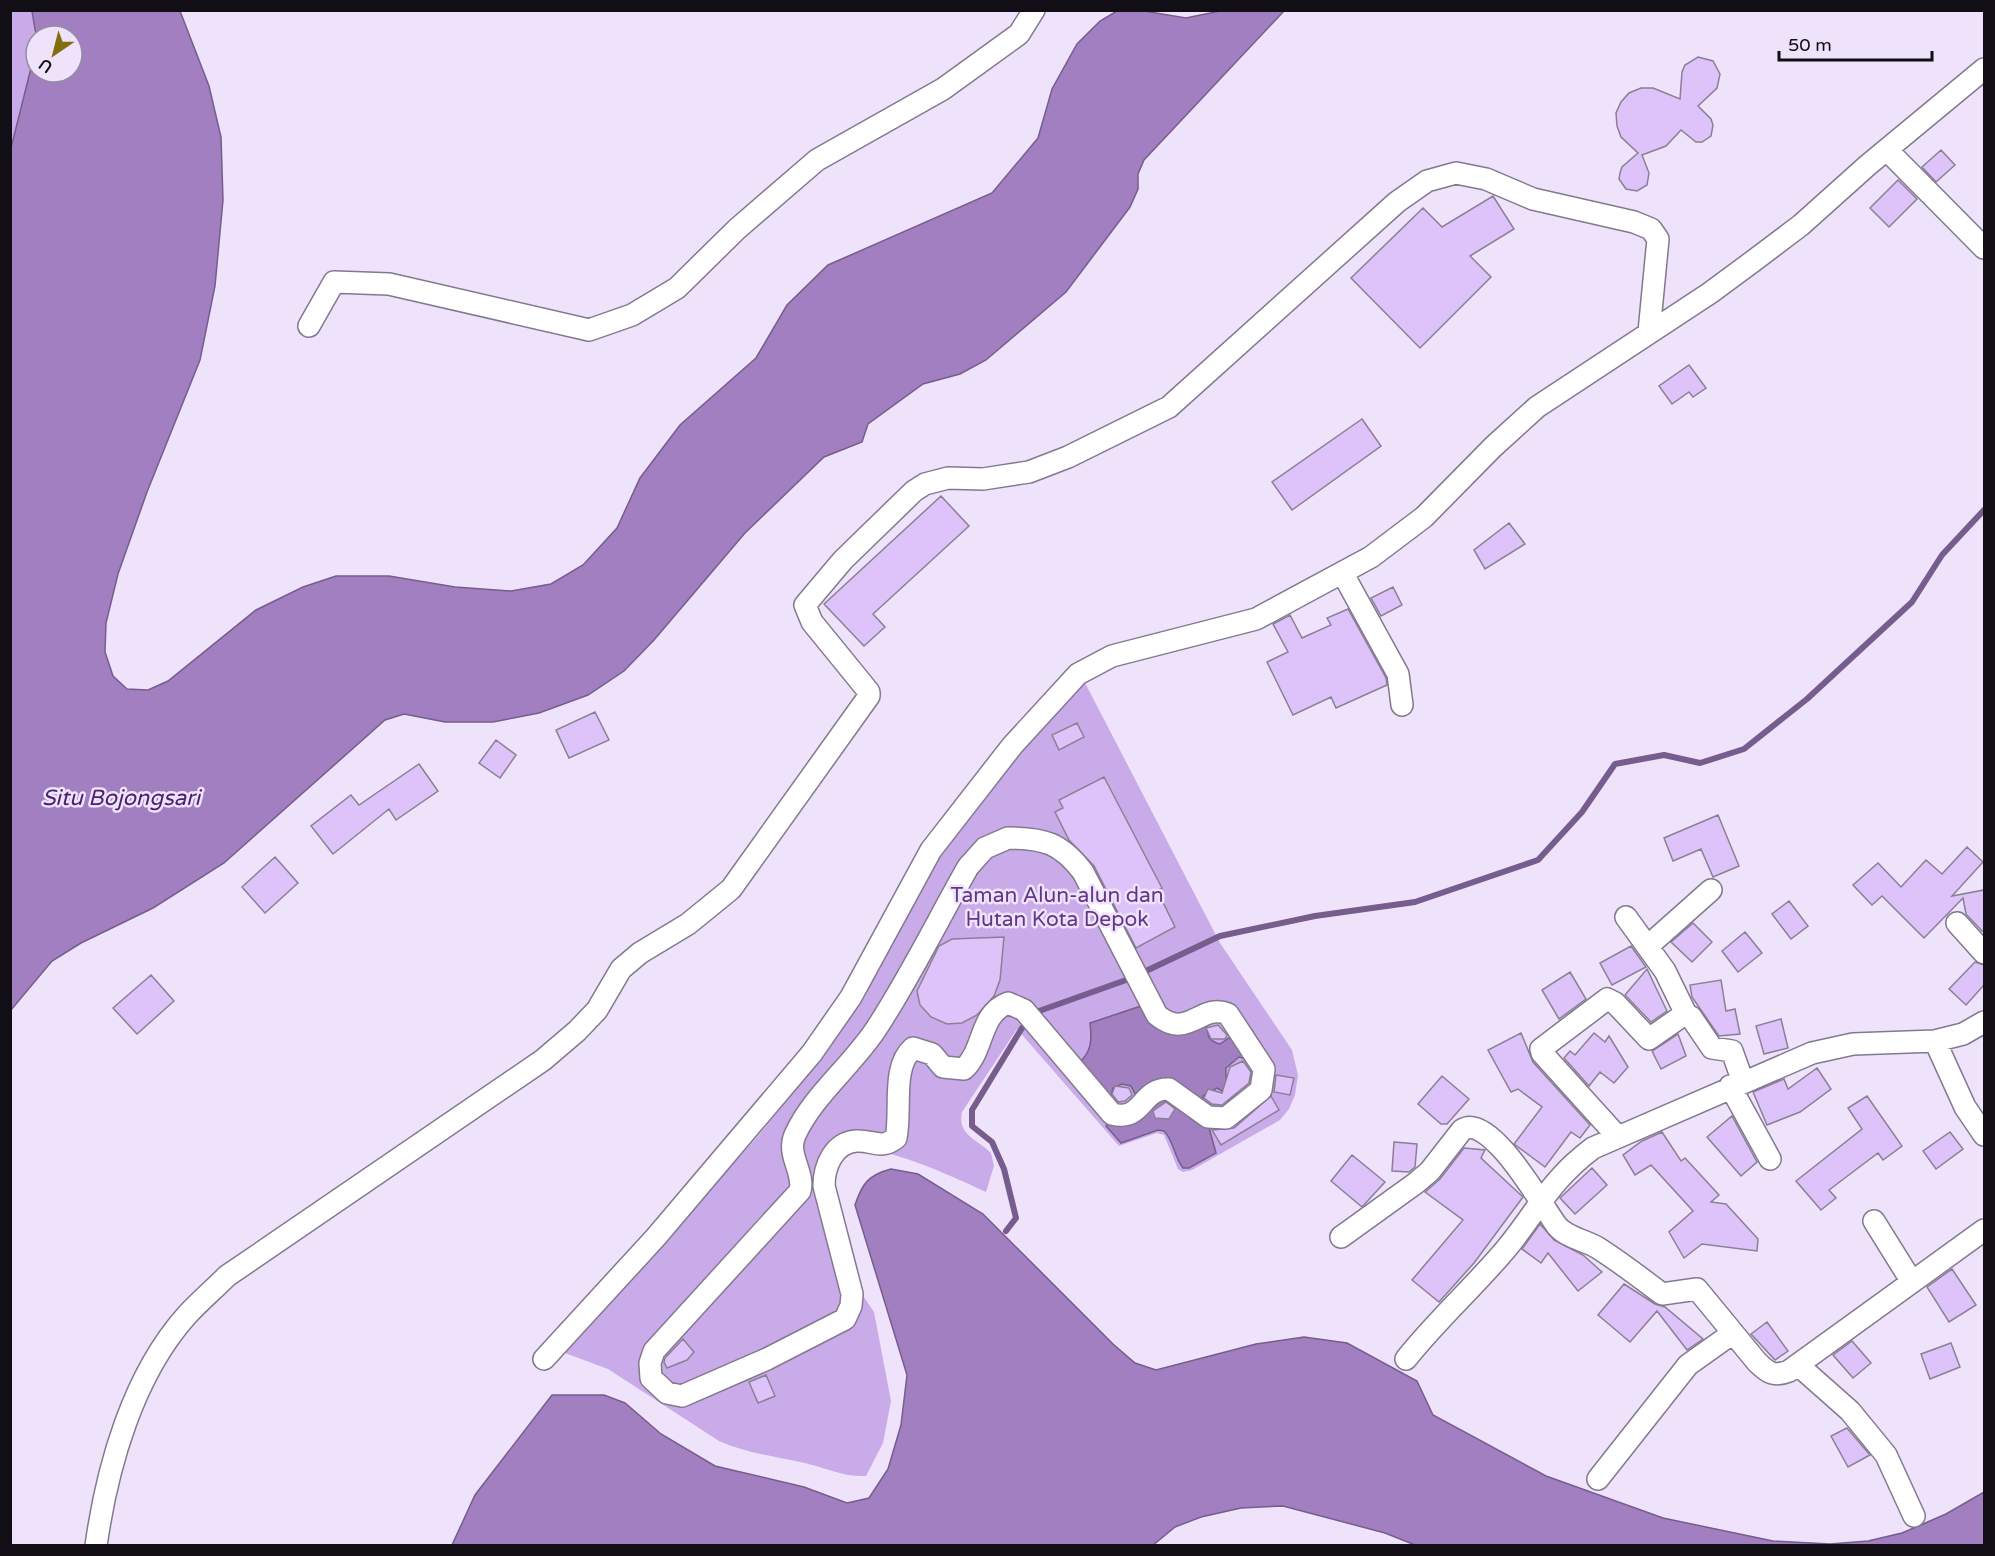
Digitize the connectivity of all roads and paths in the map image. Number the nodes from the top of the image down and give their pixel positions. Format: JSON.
{"nodes":[{"id":1,"x":1034,"y":10,"type":"edge"},
{"id":2,"x":1984,"y":69,"type":"edge"},
{"id":3,"x":1887,"y":150,"type":"junction"},
{"id":4,"x":1984,"y":248,"type":"edge"},
{"id":5,"x":309,"y":326,"type":"dead end"},
{"id":6,"x":1649,"y":332,"type":"junction"},
{"id":7,"x":1343,"y":574,"type":"junction"},
{"id":8,"x":1402,"y":705,"type":"dead end"},
{"id":9,"x":1711,"y":890,"type":"dead end"},
{"id":10,"x":1626,"y":917,"type":"dead end"},
{"id":11,"x":1957,"y":923,"type":"dead end"},
{"id":12,"x":1648,"y":946,"type":"junction"},
{"id":13,"x":1984,"y":953,"type":"edge"},
{"id":14,"x":1687,"y":1016,"type":"junction"},
{"id":15,"x":1984,"y":1022,"type":"edge"},
{"id":16,"x":1040,"y":1029,"type":"joint"},
{"id":17,"x":1935,"y":1041,"type":"junction"},
{"id":18,"x":1737,"y":1084,"type":"junction"},
{"id":19,"x":1984,"y":1135,"type":"edge"},
{"id":20,"x":1617,"y":1136,"type":"junction"},
{"id":21,"x":1770,"y":1159,"type":"dead end"},
{"id":22,"x":1544,"y":1203,"type":"junction"},
{"id":23,"x":1875,"y":1221,"type":"dead end"},
{"id":24,"x":1984,"y":1230,"type":"edge"},
{"id":25,"x":1341,"y":1237,"type":"dead end"},
{"id":26,"x":1911,"y":1282,"type":"junction"},
{"id":27,"x":1733,"y":1333,"type":"junction"},
{"id":28,"x":544,"y":1359,"type":"dead end"},
{"id":29,"x":1406,"y":1359,"type":"dead end"},
{"id":30,"x":1798,"y":1365,"type":"junction"},
{"id":31,"x":1598,"y":1479,"type":"dead end"},
{"id":32,"x":1914,"y":1516,"type":"dead end"},
{"id":33,"x":96,"y":1545,"type":"edge"}],
"edges":[{"from":1,"to":5,"type":"street"},
{"from":2,"to":3,"type":"street"},
{"from":3,"to":4,"type":"street"},
{"from":3,"to":6,"type":"street"},
{"from":6,"to":7,"type":"street"},
{"from":6,"to":33,"type":"street"},
{"from":7,"to":8,"type":"street"},
{"from":7,"to":28,"type":"street"},
{"from":9,"to":12,"type":"street"},
{"from":10,"to":12,"type":"street"},
{"from":11,"to":13,"type":"street"},
{"from":12,"to":14,"type":"street"},
{"from":14,"to":18,"type":"street"},
{"from":14,"to":20,"type":"street"},
{"from":15,"to":17,"type":"street"},
{"from":16,"to":16,"type":"street"},
{"from":17,"to":18,"type":"street"},
{"from":17,"to":19,"type":"street"},
{"from":18,"to":20,"type":"street"},
{"from":18,"to":21,"type":"street"},
{"from":20,"to":22,"type":"street"},
{"from":22,"to":25,"type":"street"},
{"from":22,"to":27,"type":"street"},
{"from":22,"to":29,"type":"street"},
{"from":23,"to":26,"type":"street"},
{"from":24,"to":26,"type":"street"},
{"from":26,"to":30,"type":"street"},
{"from":27,"to":30,"type":"street"},
{"from":27,"to":31,"type":"street"},
{"from":30,"to":32,"type":"street"}]}
